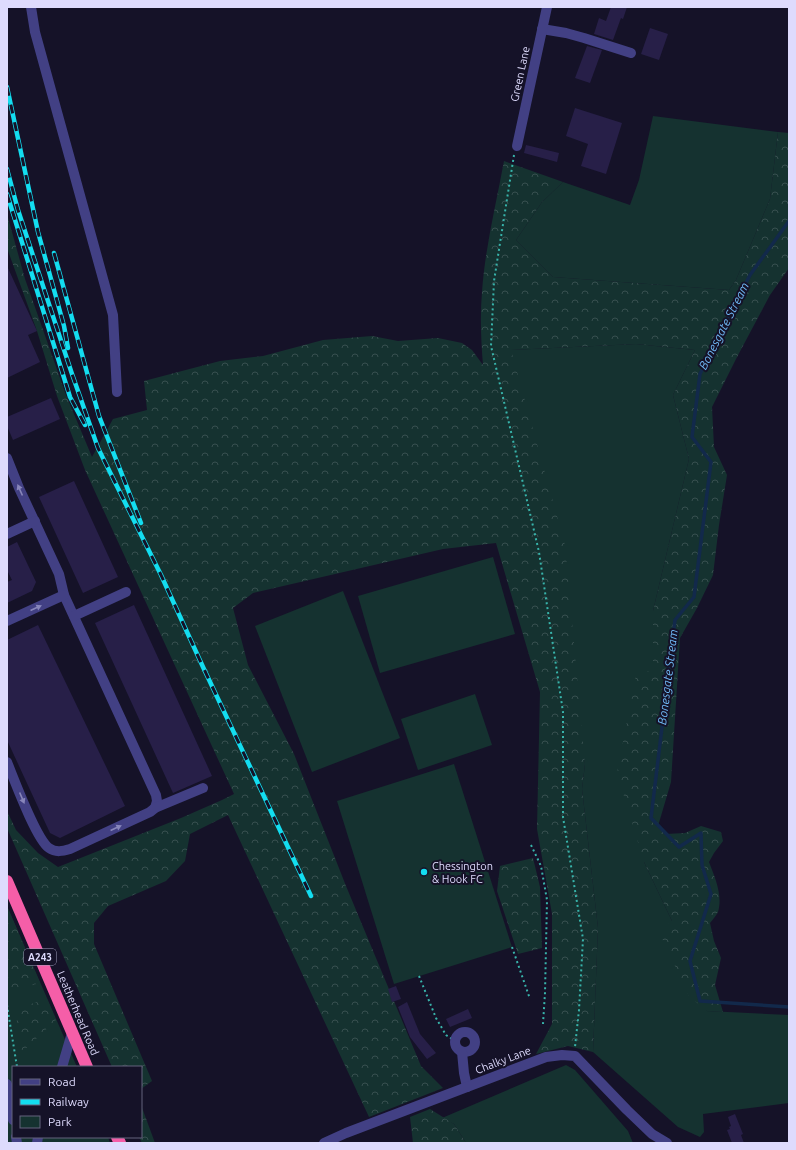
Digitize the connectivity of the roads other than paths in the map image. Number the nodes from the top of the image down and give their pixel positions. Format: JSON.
{"nodes":[{"id":1,"x":31,"y":7,"type":"edge"},
{"id":2,"x":547,"y":7,"type":"edge"},
{"id":3,"x":542,"y":29,"type":"junction"},
{"id":4,"x":631,"y":53,"type":"dead end"},
{"id":5,"x":518,"y":146,"type":"road end"},
{"id":6,"x":117,"y":392,"type":"dead end"},
{"id":7,"x":7,"y":458,"type":"edge"},
{"id":8,"x":35,"y":521,"type":"junction"},
{"id":9,"x":7,"y":534,"type":"edge"},
{"id":10,"x":126,"y":592,"type":"dead end"},
{"id":11,"x":64,"y":595,"type":"junction"},
{"id":12,"x":74,"y":616,"type":"junction"},
{"id":13,"x":7,"y":621,"type":"edge"},
{"id":14,"x":7,"y":762,"type":"edge"},
{"id":15,"x":203,"y":788,"type":"dead end"},
{"id":16,"x":155,"y":808,"type":"junction"},
{"id":17,"x":7,"y":881,"type":"edge"},
{"id":18,"x":10,"y":892,"type":"edge"},
{"id":19,"x":72,"y":1033,"type":"junction"},
{"id":20,"x":462,"y":1052,"type":"junction"},
{"id":21,"x":62,"y":1066,"type":"edge"},
{"id":22,"x":87,"y":1066,"type":"edge"},
{"id":23,"x":7,"y":1084,"type":"edge"},
{"id":24,"x":468,"y":1086,"type":"junction"},
{"id":25,"x":12,"y":1114,"type":"edge"},
{"id":26,"x":324,"y":1143,"type":"edge"},
{"id":27,"x":666,"y":1143,"type":"edge"}],
"edges":[{"from":1,"to":6,"type":"street"},
{"from":2,"to":3,"type":"street","name":"Green Lane"},
{"from":3,"to":4,"type":"street"},
{"from":3,"to":5,"type":"street","name":"Green Lane"},
{"from":8,"to":7,"type":"street","one_way":true},
{"from":8,"to":9,"type":"street"},
{"from":8,"to":11,"type":"street"},
{"from":10,"to":12,"type":"street"},
{"from":11,"to":12,"type":"street"},
{"from":13,"to":11,"type":"street","one_way":true},
{"from":12,"to":16,"type":"street"},
{"from":14,"to":16,"type":"street","one_way":true},
{"from":15,"to":16,"type":"street"},
{"from":17,"to":18,"type":"highway","name":"Leatherhead Road","number":"A243"},
{"from":18,"to":19,"type":"highway","name":"Leatherhead Road","number":"A243"},
{"from":19,"to":21,"type":"street"},
{"from":19,"to":22,"type":"highway","name":"Leatherhead Road","number":"A243"},
{"from":20,"to":20,"type":"street"},
{"from":20,"to":24,"type":"street"},
{"from":23,"to":25,"type":"street"},
{"from":24,"to":26,"type":"street","name":"Chalky Lane"},
{"from":24,"to":27,"type":"street","name":"Chalky Lane"}]}
